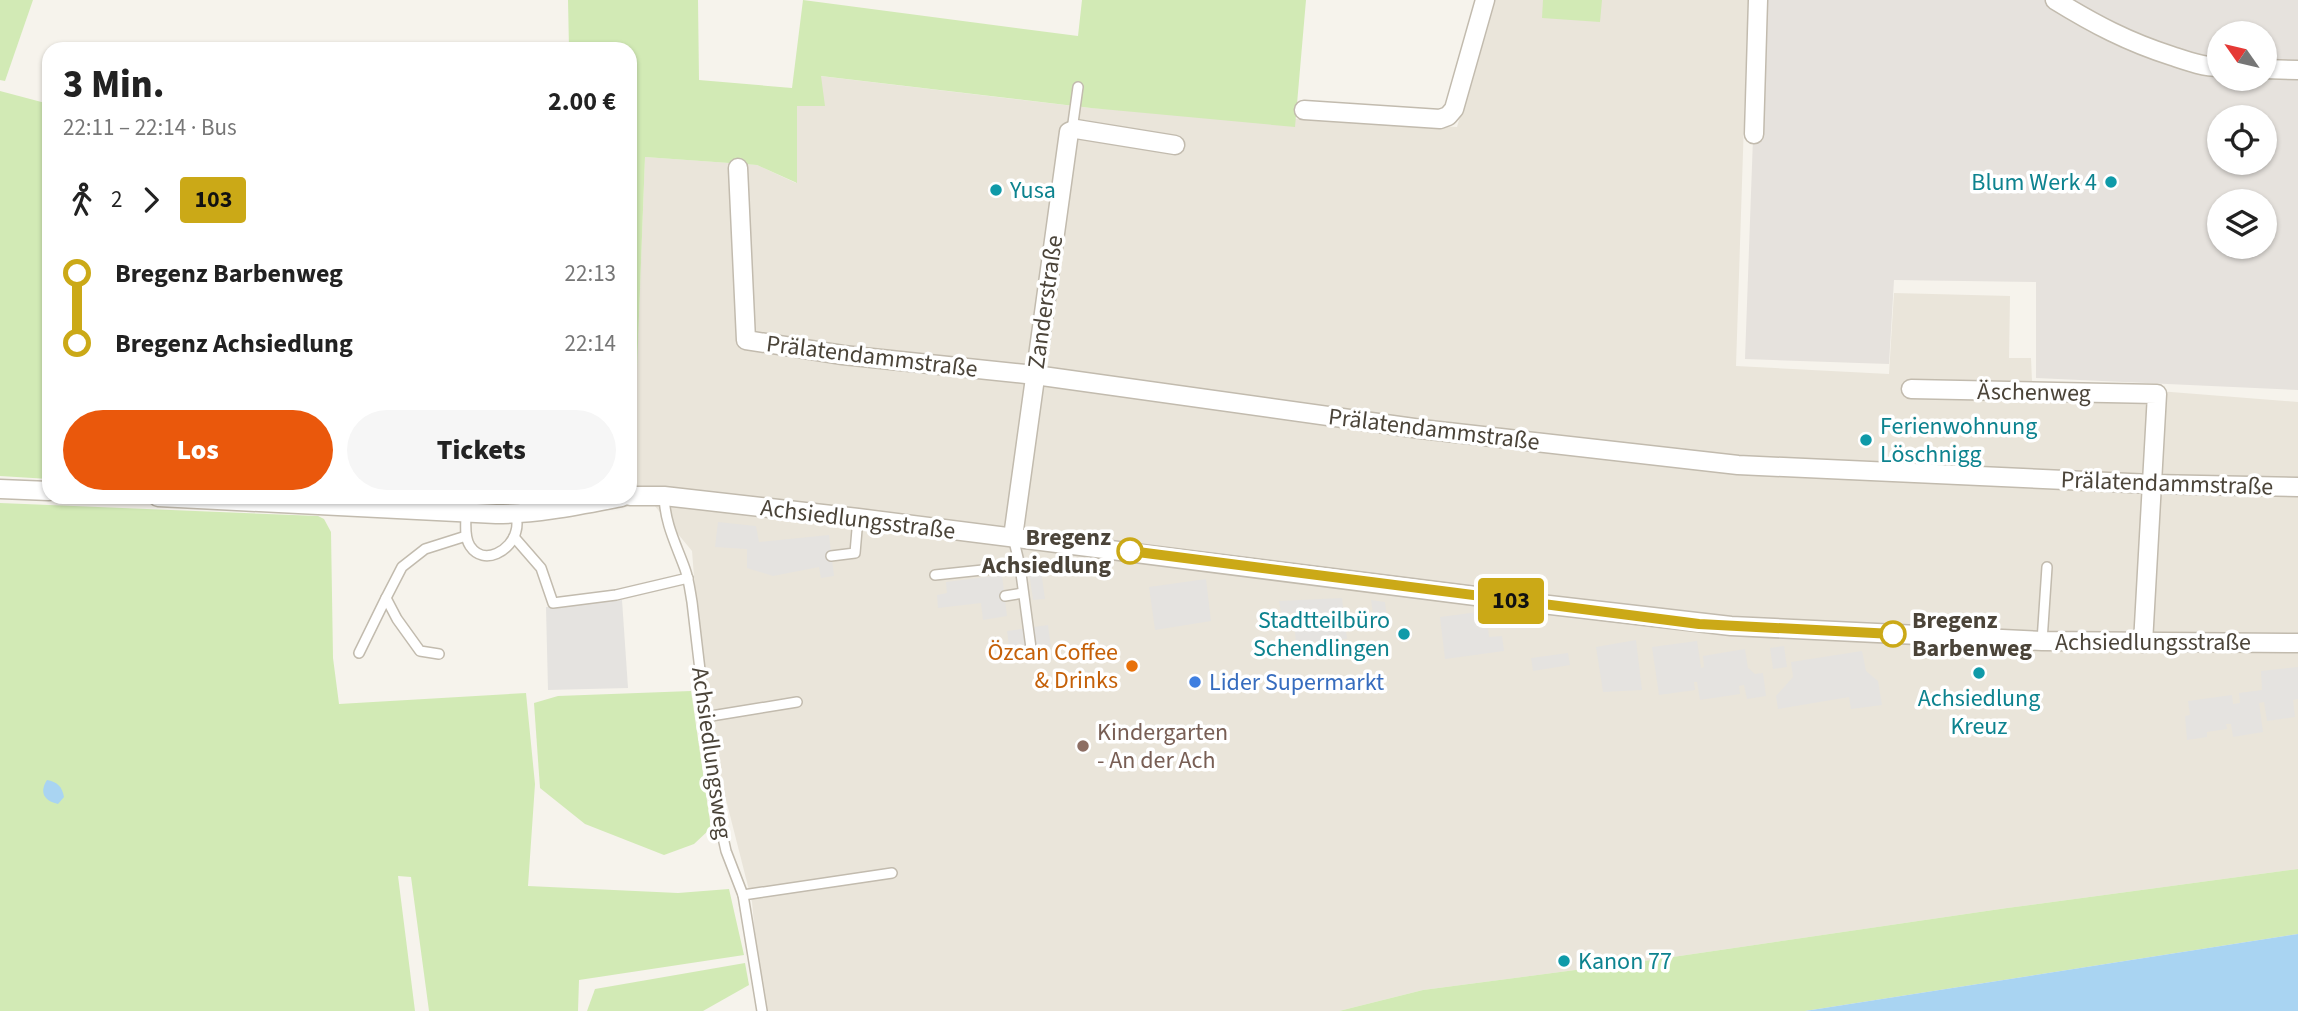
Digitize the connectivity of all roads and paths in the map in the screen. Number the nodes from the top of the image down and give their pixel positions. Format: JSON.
{"nodes":[{"id":1,"x":1485,"y":0,"type":"edge"},
{"id":2,"x":1758,"y":0,"type":"edge"},
{"id":3,"x":2055,"y":0,"type":"edge"},
{"id":4,"x":2207,"y":65,"type":"edge"},
{"id":5,"x":2277,"y":69,"type":"edge"},
{"id":6,"x":2298,"y":70,"type":"edge"},
{"id":7,"x":1078,"y":86,"type":"dead end"},
{"id":8,"x":1304,"y":110,"type":"dead end"},
{"id":9,"x":1072,"y":130,"type":"junction"},
{"id":10,"x":1754,"y":134,"type":"dead end"},
{"id":11,"x":1175,"y":145,"type":"dead end"},
{"id":12,"x":738,"y":168,"type":"dead end"},
{"id":13,"x":1035,"y":375,"type":"junction"},
{"id":14,"x":1911,"y":389,"type":"dead end"},
{"id":15,"x":2152,"y":484,"type":"junction"},
{"id":16,"x":2298,"y":487,"type":"edge"},
{"id":17,"x":0,"y":489,"type":"edge"},
{"id":18,"x":42,"y":491,"type":"edge"},
{"id":19,"x":637,"y":496,"type":"edge"},
{"id":20,"x":664,"y":496,"type":"junction"},
{"id":21,"x":293,"y":504,"type":"edge"},
{"id":22,"x":578,"y":504,"type":"edge"},
{"id":23,"x":466,"y":513,"type":"junction"},
{"id":24,"x":516,"y":514,"type":"junction"},
{"id":25,"x":858,"y":518,"type":"junction"},
{"id":26,"x":466,"y":536,"type":"junction"},
{"id":27,"x":514,"y":537,"type":"junction"},
{"id":28,"x":1013,"y":537,"type":"junction"},
{"id":29,"x":831,"y":556,"type":"dead end"},
{"id":30,"x":1020,"y":566,"type":"junction"},
{"id":31,"x":2047,"y":567,"type":"dead end"},
{"id":32,"x":935,"y":575,"type":"dead end"},
{"id":33,"x":688,"y":578,"type":"junction"},
{"id":34,"x":1023,"y":593,"type":"junction"},
{"id":35,"x":1005,"y":596,"type":"dead end"},
{"id":36,"x":386,"y":598,"type":"junction"},
{"id":37,"x":2042,"y":641,"type":"junction"},
{"id":38,"x":2143,"y":643,"type":"junction"},
{"id":39,"x":2298,"y":643,"type":"edge"},
{"id":40,"x":1031,"y":648,"type":"dead end"},
{"id":41,"x":359,"y":653,"type":"dead end"},
{"id":42,"x":439,"y":653,"type":"dead end"},
{"id":43,"x":797,"y":702,"type":"dead end"},
{"id":44,"x":705,"y":717,"type":"junction"},
{"id":45,"x":892,"y":873,"type":"dead end"},
{"id":46,"x":743,"y":895,"type":"junction"},
{"id":47,"x":762,"y":1011,"type":"edge"}],
"edges":[{"from":1,"to":8,"type":"street"},
{"from":2,"to":10,"type":"street"},
{"from":3,"to":4,"type":"street"},
{"from":5,"to":6,"type":"street"},
{"from":7,"to":9,"type":"lane"},
{"from":9,"to":11,"type":"street"},
{"from":9,"to":13,"type":"street","name":"Zanderstraße"},
{"from":12,"to":13,"type":"street","name":"Prälatendammstraße"},
{"from":13,"to":15,"type":"street","name":"Prälatendammstraße"},
{"from":13,"to":28,"type":"street","name":"Zanderstraße"},
{"from":14,"to":15,"type":"street","name":"Äschenweg"},
{"from":15,"to":16,"type":"street","name":"Prälatendammstraße"},
{"from":15,"to":38,"type":"street"},
{"from":17,"to":18,"type":"street"},
{"from":19,"to":20,"type":"street","name":"Achsiedlungsstraße"},
{"from":20,"to":25,"type":"street","name":"Achsiedlungsstraße"},
{"from":20,"to":33,"type":"lane","name":"Achsiedlungsweg"},
{"from":21,"to":23,"type":"street"},
{"from":22,"to":24,"type":"street"},
{"from":23,"to":24,"type":"street"},
{"from":23,"to":26,"type":"lane"},
{"from":24,"to":27,"type":"lane"},
{"from":25,"to":28,"type":"street","name":"Achsiedlungsstraße"},
{"from":25,"to":29,"type":"lane"},
{"from":26,"to":27,"type":"lane"},
{"from":26,"to":36,"type":"lane"},
{"from":27,"to":33,"type":"lane"},
{"from":28,"to":30,"type":"lane"},
{"from":28,"to":37,"type":"street","name":"Achsiedlungsstraße"},
{"from":30,"to":32,"type":"lane"},
{"from":30,"to":34,"type":"lane"},
{"from":31,"to":37,"type":"lane"},
{"from":33,"to":44,"type":"lane","name":"Achsiedlungsweg"},
{"from":34,"to":35,"type":"lane"},
{"from":34,"to":40,"type":"lane"},
{"from":36,"to":41,"type":"lane"},
{"from":36,"to":42,"type":"lane"},
{"from":37,"to":38,"type":"street","name":"Achsiedlungsstraße"},
{"from":38,"to":39,"type":"street","name":"Achsiedlungsstraße"},
{"from":43,"to":44,"type":"lane"},
{"from":44,"to":46,"type":"lane","name":"Achsiedlungsweg"},
{"from":45,"to":46,"type":"lane"},
{"from":46,"to":47,"type":"lane","name":"Achsiedlungsweg"}]}
